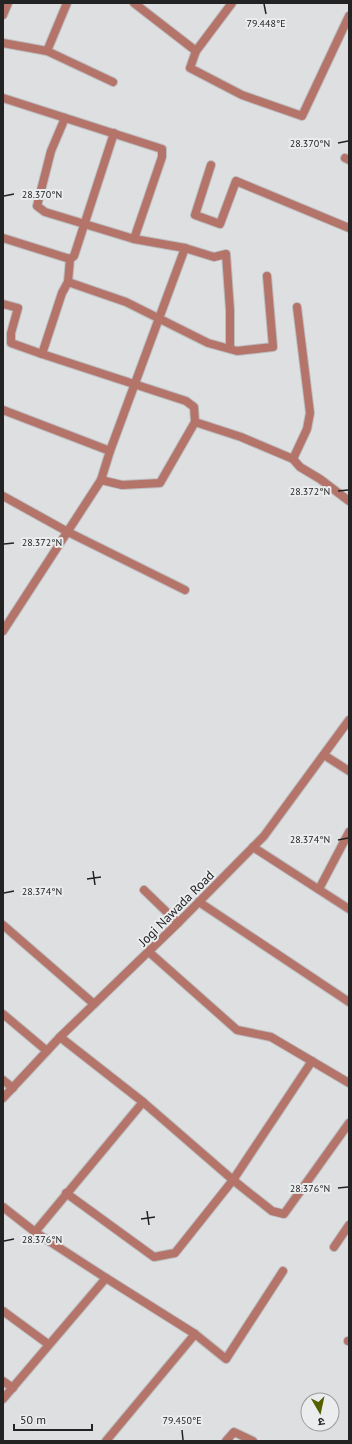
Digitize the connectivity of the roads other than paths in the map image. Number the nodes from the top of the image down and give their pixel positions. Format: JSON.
{"nodes":[{"id":1,"x":8,"y":3,"type":"edge"},
{"id":2,"x":67,"y":3,"type":"edge"},
{"id":3,"x":134,"y":3,"type":"edge"},
{"id":4,"x":232,"y":3,"type":"edge"},
{"id":5,"x":3,"y":15,"type":"edge"},
{"id":6,"x":349,"y":16,"type":"edge"},
{"id":7,"x":3,"y":44,"type":"edge"},
{"id":8,"x":47,"y":51,"type":"junction"},
{"id":9,"x":196,"y":51,"type":"junction"},
{"id":10,"x":113,"y":82,"type":"dead end"},
{"id":11,"x":3,"y":98,"type":"edge"},
{"id":12,"x":65,"y":118,"type":"junction"},
{"id":13,"x":114,"y":133,"type":"junction"},
{"id":14,"x":211,"y":165,"type":"dead end"},
{"id":15,"x":85,"y":224,"type":"junction"},
{"id":16,"x":349,"y":228,"type":"edge"},
{"id":17,"x":3,"y":238,"type":"edge"},
{"id":18,"x":134,"y":239,"type":"junction"},
{"id":19,"x":185,"y":248,"type":"junction"},
{"id":20,"x":70,"y":260,"type":"junction"},
{"id":21,"x":267,"y":276,"type":"dead end"},
{"id":22,"x":68,"y":282,"type":"junction"},
{"id":23,"x":3,"y":304,"type":"edge"},
{"id":24,"x":297,"y":307,"type":"dead end"},
{"id":25,"x":160,"y":318,"type":"junction"},
{"id":26,"x":230,"y":348,"type":"junction"},
{"id":27,"x":42,"y":354,"type":"junction"},
{"id":28,"x":135,"y":386,"type":"junction"},
{"id":29,"x":3,"y":410,"type":"edge"},
{"id":30,"x":195,"y":422,"type":"junction"},
{"id":31,"x":110,"y":451,"type":"junction"},
{"id":32,"x":293,"y":459,"type":"junction"},
{"id":33,"x":101,"y":480,"type":"junction"},
{"id":34,"x":3,"y":496,"type":"edge"},
{"id":35,"x":349,"y":501,"type":"edge"},
{"id":36,"x":68,"y":532,"type":"junction"},
{"id":37,"x":186,"y":590,"type":"dead end"},
{"id":38,"x":3,"y":631,"type":"edge"},
{"id":39,"x":349,"y":720,"type":"edge"},
{"id":40,"x":324,"y":755,"type":"junction"},
{"id":41,"x":349,"y":771,"type":"edge"},
{"id":42,"x":349,"y":832,"type":"edge"},
{"id":43,"x":253,"y":847,"type":"junction"},
{"id":44,"x":319,"y":889,"type":"junction"},
{"id":45,"x":144,"y":890,"type":"dead end"},
{"id":46,"x":199,"y":902,"type":"junction"},
{"id":47,"x":349,"y":908,"type":"edge"},
{"id":48,"x":178,"y":923,"type":"junction"},
{"id":49,"x":3,"y":925,"type":"edge"},
{"id":50,"x":148,"y":952,"type":"junction"},
{"id":51,"x":349,"y":1002,"type":"edge"},
{"id":52,"x":94,"y":1004,"type":"junction"},
{"id":53,"x":3,"y":1014,"type":"edge"},
{"id":54,"x":60,"y":1037,"type":"junction"},
{"id":55,"x":47,"y":1051,"type":"junction"},
{"id":56,"x":312,"y":1061,"type":"junction"},
{"id":57,"x":3,"y":1080,"type":"edge"},
{"id":58,"x":349,"y":1083,"type":"edge"},
{"id":59,"x":13,"y":1088,"type":"junction"},
{"id":60,"x":3,"y":1098,"type":"edge"},
{"id":61,"x":142,"y":1102,"type":"junction"},
{"id":62,"x":349,"y":1123,"type":"edge"},
{"id":63,"x":233,"y":1180,"type":"junction"},
{"id":64,"x":66,"y":1192,"type":"junction"},
{"id":65,"x":3,"y":1207,"type":"edge"},
{"id":66,"x":349,"y":1225,"type":"edge"},
{"id":67,"x":35,"y":1232,"type":"junction"},
{"id":68,"x":334,"y":1247,"type":"dead end"},
{"id":69,"x":282,"y":1271,"type":"dead end"},
{"id":70,"x":106,"y":1278,"type":"junction"},
{"id":71,"x":3,"y":1311,"type":"edge"},
{"id":72,"x":195,"y":1334,"type":"junction"},
{"id":73,"x":48,"y":1344,"type":"junction"},
{"id":74,"x":3,"y":1381,"type":"edge"},
{"id":75,"x":13,"y":1388,"type":"junction"},
{"id":76,"x":3,"y":1399,"type":"edge"},
{"id":77,"x":106,"y":1441,"type":"edge"},
{"id":78,"x":226,"y":1441,"type":"edge"},
{"id":79,"x":253,"y":1441,"type":"edge"}],
"edges":[{"from":1,"to":5,"type":"street"},
{"from":2,"to":8,"type":"street"},
{"from":3,"to":9,"type":"street"},
{"from":4,"to":9,"type":"street"},
{"from":6,"to":9,"type":"street"},
{"from":7,"to":8,"type":"street"},
{"from":8,"to":10,"type":"street"},
{"from":11,"to":12,"type":"street"},
{"from":12,"to":13,"type":"street"},
{"from":12,"to":15,"type":"street"},
{"from":13,"to":15,"type":"street"},
{"from":13,"to":18,"type":"street"},
{"from":14,"to":16,"type":"street"},
{"from":15,"to":18,"type":"street"},
{"from":15,"to":20,"type":"street"},
{"from":17,"to":20,"type":"street"},
{"from":18,"to":19,"type":"street"},
{"from":19,"to":25,"type":"street"},
{"from":19,"to":26,"type":"street"},
{"from":20,"to":22,"type":"street"},
{"from":21,"to":26,"type":"street"},
{"from":22,"to":25,"type":"street"},
{"from":22,"to":27,"type":"street"},
{"from":23,"to":27,"type":"street"},
{"from":24,"to":32,"type":"street"},
{"from":25,"to":26,"type":"street"},
{"from":25,"to":28,"type":"street"},
{"from":27,"to":28,"type":"street"},
{"from":28,"to":30,"type":"street"},
{"from":28,"to":31,"type":"street"},
{"from":29,"to":31,"type":"street"},
{"from":30,"to":32,"type":"street"},
{"from":30,"to":33,"type":"street"},
{"from":31,"to":33,"type":"street"},
{"from":32,"to":35,"type":"street"},
{"from":33,"to":36,"type":"street"},
{"from":34,"to":36,"type":"street"},
{"from":36,"to":37,"type":"street"},
{"from":36,"to":38,"type":"street"},
{"from":39,"to":40,"type":"street","name":"Jogi Nawada Road"},
{"from":40,"to":41,"type":"street"},
{"from":40,"to":43,"type":"street","name":"Jogi Nawada Road"},
{"from":42,"to":44,"type":"street"},
{"from":43,"to":44,"type":"street"},
{"from":43,"to":46,"type":"street","name":"Jogi Nawada Road"},
{"from":44,"to":47,"type":"street"},
{"from":45,"to":48,"type":"street"},
{"from":46,"to":48,"type":"street","name":"Jogi Nawada Road"},
{"from":46,"to":51,"type":"street"},
{"from":48,"to":50,"type":"street","name":"Jogi Nawada Road"},
{"from":49,"to":52,"type":"street"},
{"from":50,"to":52,"type":"street","name":"Jogi Nawada Road"},
{"from":50,"to":56,"type":"street"},
{"from":52,"to":54,"type":"street","name":"Jogi Nawada Road"},
{"from":53,"to":55,"type":"street"},
{"from":54,"to":55,"type":"street","name":"Jogi Nawada Road"},
{"from":54,"to":61,"type":"street"},
{"from":55,"to":59,"type":"street","name":"Jogi Nawada Road"},
{"from":56,"to":58,"type":"street"},
{"from":56,"to":63,"type":"street"},
{"from":57,"to":59,"type":"street"},
{"from":59,"to":60,"type":"street","name":"Jogi Nawada Road"},
{"from":61,"to":63,"type":"street"},
{"from":61,"to":64,"type":"street"},
{"from":62,"to":63,"type":"street"},
{"from":63,"to":64,"type":"street"},
{"from":64,"to":67,"type":"street"},
{"from":65,"to":67,"type":"street"},
{"from":66,"to":68,"type":"street"},
{"from":67,"to":70,"type":"street"},
{"from":69,"to":72,"type":"street"},
{"from":70,"to":72,"type":"street"},
{"from":70,"to":73,"type":"street"},
{"from":71,"to":73,"type":"street"},
{"from":72,"to":77,"type":"street"},
{"from":73,"to":75,"type":"street"},
{"from":74,"to":75,"type":"street"},
{"from":75,"to":76,"type":"street"},
{"from":78,"to":79,"type":"street"}]}
